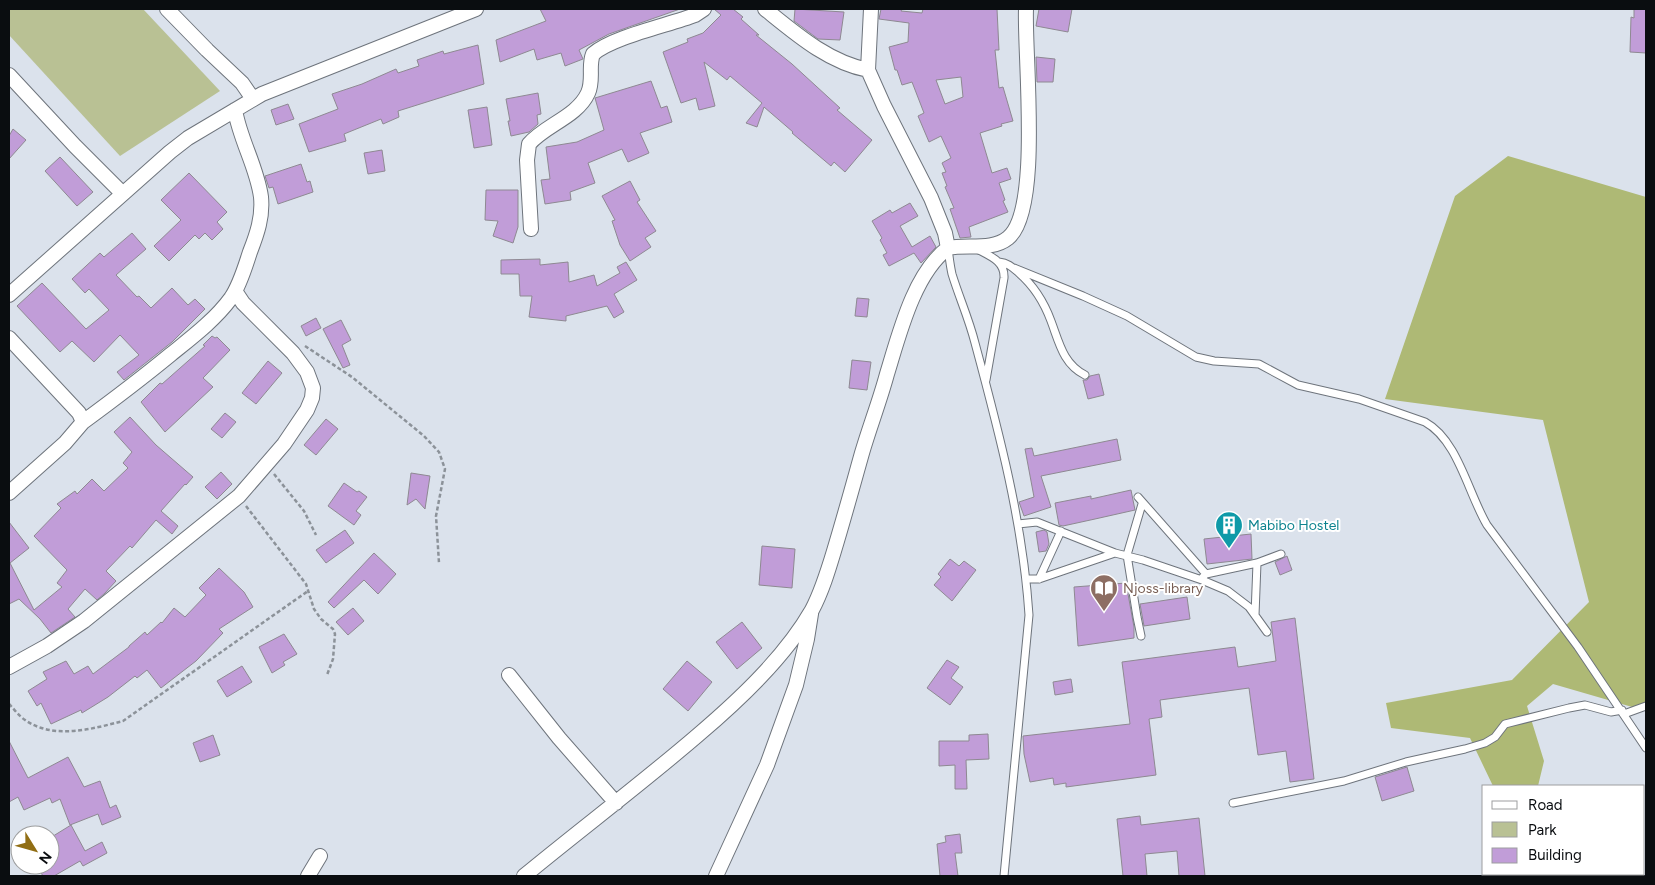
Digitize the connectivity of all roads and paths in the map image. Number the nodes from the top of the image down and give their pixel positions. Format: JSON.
{"nodes":[{"id":1,"x":167,"y":9,"type":"edge"},
{"id":2,"x":476,"y":9,"type":"edge"},
{"id":3,"x":704,"y":9,"type":"edge"},
{"id":4,"x":765,"y":9,"type":"edge"},
{"id":5,"x":871,"y":9,"type":"edge"},
{"id":6,"x":1026,"y":9,"type":"edge"},
{"id":7,"x":868,"y":70,"type":"junction"},
{"id":8,"x":9,"y":75,"type":"edge"},
{"id":9,"x":254,"y":99,"type":"junction"},
{"id":10,"x":234,"y":110,"type":"junction"},
{"id":11,"x":122,"y":193,"type":"junction"},
{"id":12,"x":531,"y":229,"type":"dead end"},
{"id":13,"x":972,"y":246,"type":"junction"},
{"id":14,"x":948,"y":248,"type":"junction"},
{"id":15,"x":999,"y":262,"type":"junction"},
{"id":16,"x":1014,"y":268,"type":"junction"},
{"id":17,"x":235,"y":291,"type":"junction"},
{"id":18,"x":9,"y":295,"type":"edge"},
{"id":19,"x":9,"y":338,"type":"edge"},
{"id":20,"x":280,"y":340,"type":"junction"},
{"id":21,"x":1085,"y":375,"type":"dead end"},
{"id":22,"x":986,"y":384,"type":"junction"},
{"id":23,"x":83,"y":422,"type":"junction"},
{"id":24,"x":266,"y":465,"type":"junction"},
{"id":25,"x":9,"y":493,"type":"edge"},
{"id":26,"x":239,"y":496,"type":"junction"},
{"id":27,"x":1018,"y":524,"type":"junction"},
{"id":28,"x":1061,"y":531,"type":"junction"},
{"id":29,"x":316,"y":535,"type":"dead end"},
{"id":30,"x":1115,"y":553,"type":"junction"},
{"id":31,"x":1281,"y":554,"type":"dead end"},
{"id":32,"x":1127,"y":555,"type":"junction"},
{"id":33,"x":439,"y":563,"type":"dead end"},
{"id":34,"x":1257,"y":563,"type":"junction"},
{"id":35,"x":1204,"y":577,"type":"junction"},
{"id":36,"x":1027,"y":579,"type":"junction"},
{"id":37,"x":1039,"y":579,"type":"junction"},
{"id":38,"x":308,"y":590,"type":"junction"},
{"id":39,"x":811,"y":611,"type":"junction"},
{"id":40,"x":1255,"y":616,"type":"junction"},
{"id":41,"x":1267,"y":632,"type":"dead end"},
{"id":42,"x":1141,"y":636,"type":"dead end"},
{"id":43,"x":9,"y":667,"type":"edge"},
{"id":44,"x":327,"y":675,"type":"dead end"},
{"id":45,"x":509,"y":675,"type":"dead end"},
{"id":46,"x":9,"y":704,"type":"edge"},
{"id":47,"x":1646,"y":706,"type":"edge"},
{"id":48,"x":1623,"y":712,"type":"junction"},
{"id":49,"x":1646,"y":748,"type":"edge"},
{"id":50,"x":616,"y":803,"type":"junction"},
{"id":51,"x":1233,"y":803,"type":"dead end"},
{"id":52,"x":320,"y":856,"type":"dead end"},
{"id":53,"x":308,"y":876,"type":"edge"},
{"id":54,"x":524,"y":876,"type":"edge"},
{"id":55,"x":716,"y":876,"type":"edge"},
{"id":56,"x":1004,"y":876,"type":"edge"}],
"edges":[{"from":1,"to":9,"type":"street"},
{"from":2,"to":9,"type":"street"},
{"from":3,"to":12,"type":"street"},
{"from":4,"to":7,"type":"street"},
{"from":5,"to":7,"type":"street"},
{"from":6,"to":13,"type":"street"},
{"from":7,"to":14,"type":"street"},
{"from":8,"to":11,"type":"street"},
{"from":9,"to":10,"type":"street"},
{"from":10,"to":11,"type":"street"},
{"from":10,"to":17,"type":"street"},
{"from":11,"to":18,"type":"street"},
{"from":13,"to":14,"type":"street"},
{"from":13,"to":15,"type":"lane"},
{"from":14,"to":22,"type":"lane"},
{"from":14,"to":39,"type":"street"},
{"from":15,"to":16,"type":"lane"},
{"from":15,"to":22,"type":"lane"},
{"from":16,"to":21,"type":"lane"},
{"from":16,"to":48,"type":"lane"},
{"from":17,"to":20,"type":"street"},
{"from":17,"to":23,"type":"street"},
{"from":19,"to":23,"type":"street"},
{"from":20,"to":24,"type":"street"},
{"from":20,"to":33,"type":"path"},
{"from":22,"to":27,"type":"lane"},
{"from":23,"to":25,"type":"street"},
{"from":24,"to":26,"type":"street"},
{"from":24,"to":29,"type":"path"},
{"from":26,"to":38,"type":"path"},
{"from":26,"to":43,"type":"street"},
{"from":27,"to":28,"type":"lane"},
{"from":27,"to":36,"type":"lane"},
{"from":28,"to":30,"type":"lane"},
{"from":28,"to":37,"type":"lane"},
{"from":30,"to":32,"type":"lane"},
{"from":30,"to":37,"type":"lane"},
{"from":31,"to":34,"type":"lane"},
{"from":32,"to":35,"type":"lane"},
{"from":32,"to":35,"type":"lane"},
{"from":32,"to":42,"type":"lane"},
{"from":34,"to":35,"type":"lane"},
{"from":34,"to":40,"type":"lane"},
{"from":35,"to":40,"type":"lane"},
{"from":36,"to":37,"type":"lane"},
{"from":36,"to":56,"type":"lane"},
{"from":38,"to":44,"type":"path"},
{"from":38,"to":46,"type":"path"},
{"from":39,"to":50,"type":"street"},
{"from":39,"to":55,"type":"street"},
{"from":40,"to":41,"type":"lane"},
{"from":45,"to":50,"type":"street"},
{"from":47,"to":48,"type":"lane"},
{"from":48,"to":49,"type":"lane"},
{"from":48,"to":51,"type":"lane"},
{"from":50,"to":54,"type":"street"},
{"from":52,"to":53,"type":"street"}]}
